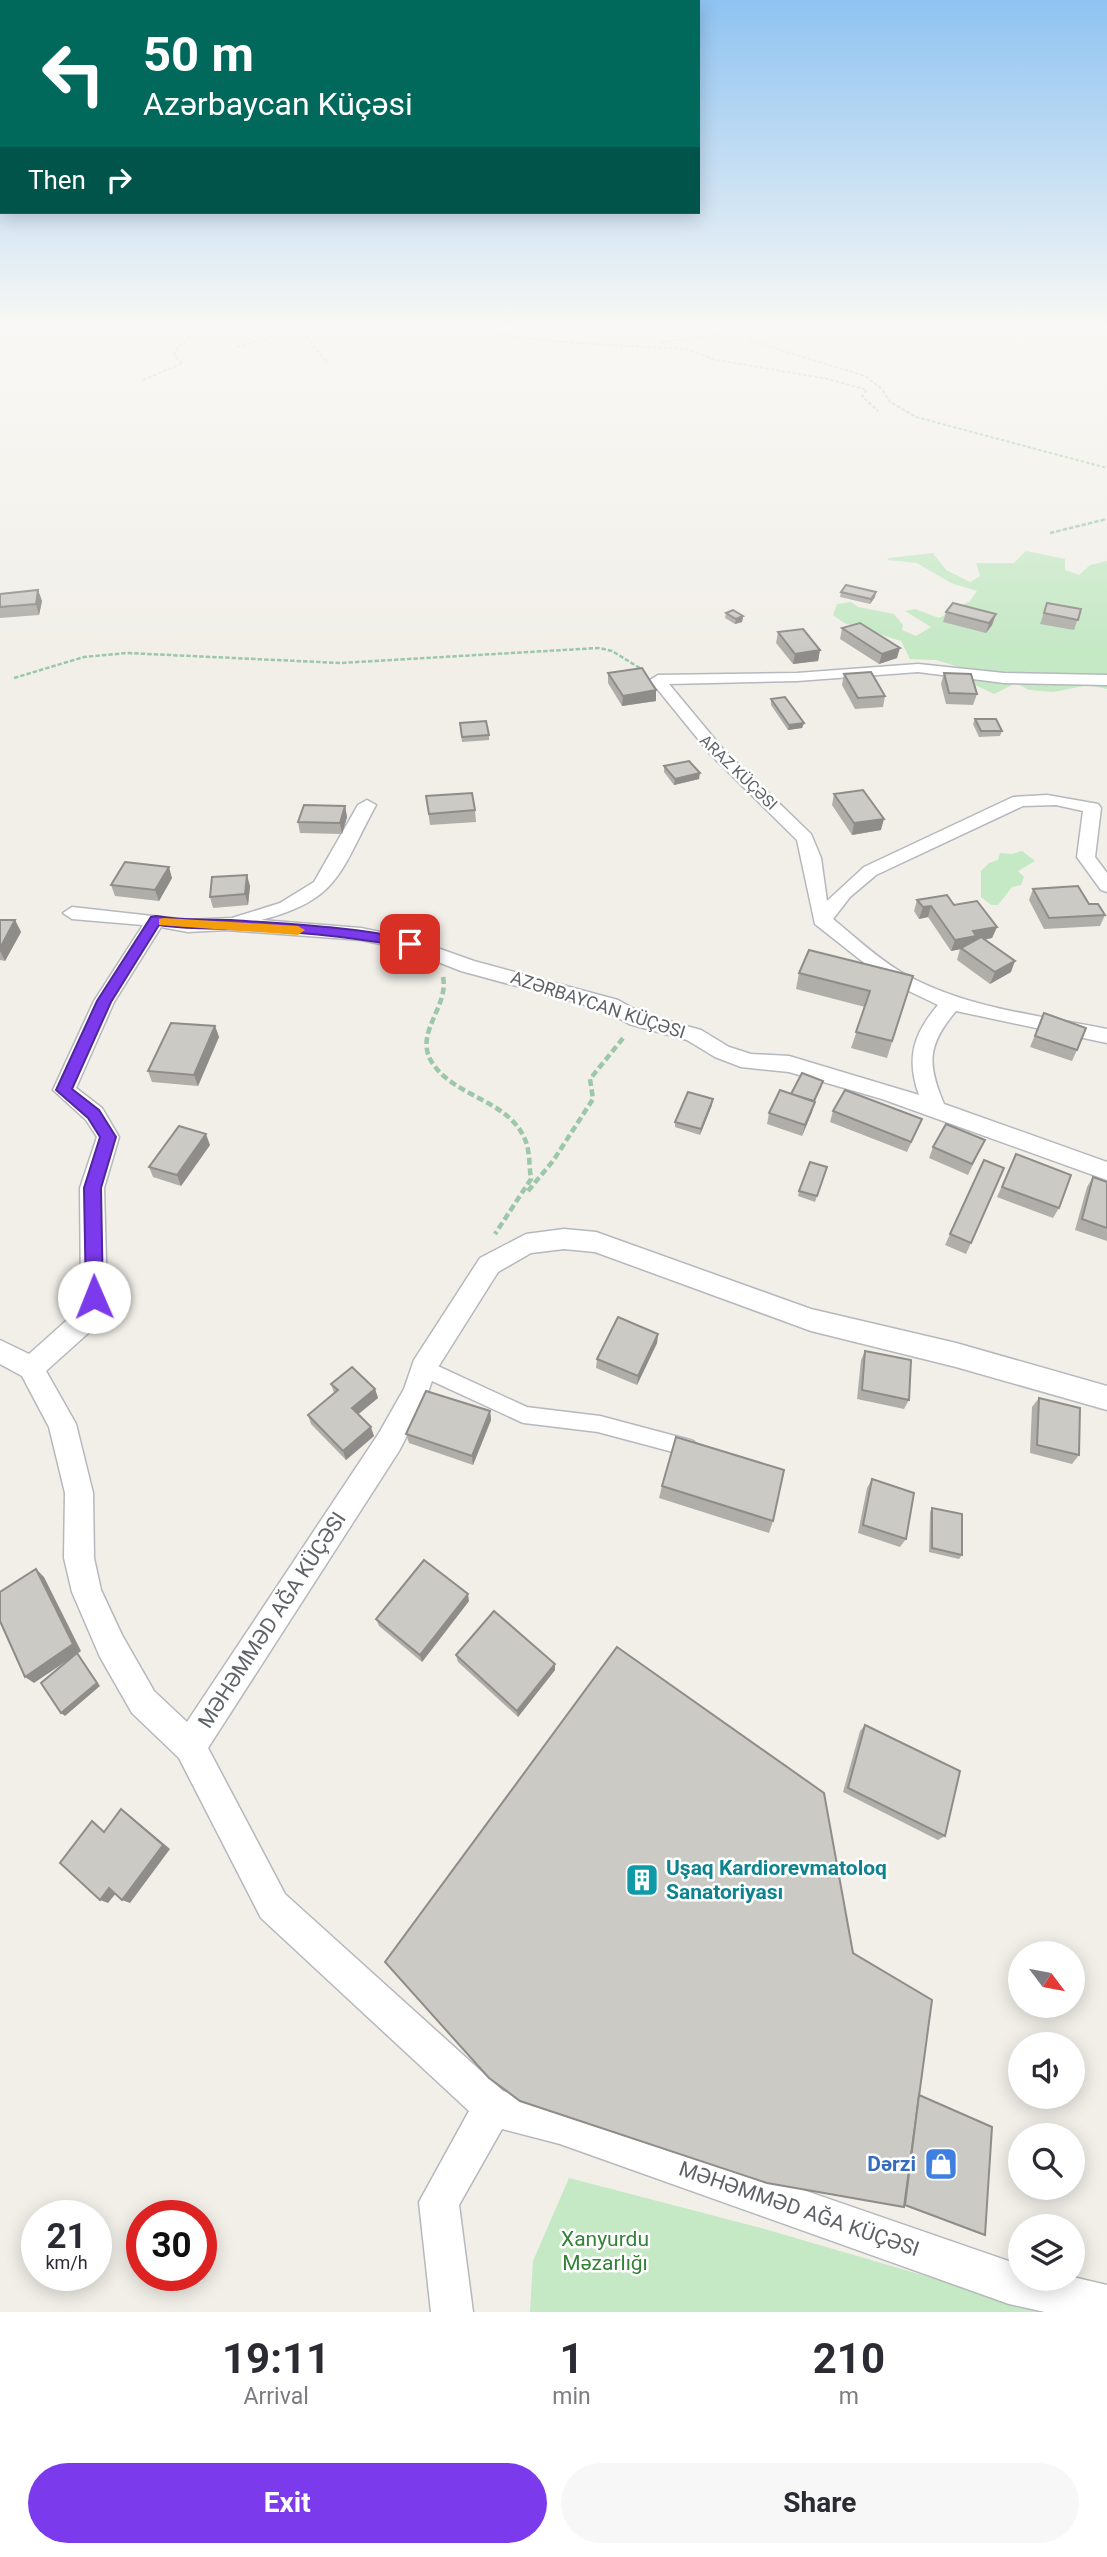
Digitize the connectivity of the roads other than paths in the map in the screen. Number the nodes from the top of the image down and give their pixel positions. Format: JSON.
{"nodes":[{"id":1,"x":1107,"y":680,"type":"edge"},
{"id":2,"x":367,"y":805,"type":"dead end"},
{"id":3,"x":1107,"y":886,"type":"edge"},
{"id":4,"x":72,"y":913,"type":"dead end"},
{"id":5,"x":156,"y":920,"type":"junction"},
{"id":6,"x":822,"y":920,"type":"junction"},
{"id":7,"x":226,"y":924,"type":"junction"},
{"id":8,"x":950,"y":1004,"type":"junction"},
{"id":9,"x":1107,"y":1036,"type":"edge"},
{"id":10,"x":936,"y":1111,"type":"junction"},
{"id":11,"x":1107,"y":1171,"type":"edge"},
{"id":12,"x":0,"y":1351,"type":"edge"},
{"id":13,"x":31,"y":1368,"type":"junction"},
{"id":14,"x":423,"y":1368,"type":"junction"},
{"id":15,"x":1107,"y":1398,"type":"edge"},
{"id":16,"x":705,"y":1453,"type":"edge"},
{"id":17,"x":190,"y":1747,"type":"junction"},
{"id":18,"x":493,"y":2107,"type":"junction"},
{"id":19,"x":1107,"y":2306,"type":"edge"},
{"id":20,"x":452,"y":2312,"type":"edge"}],
"edges":[{"from":1,"to":6,"type":"street","name":"ARAZ KÜÇƏSI"},
{"from":2,"to":7,"type":"street"},
{"from":3,"to":6,"type":"street"},
{"from":4,"to":5,"type":"street","name":"AZƏRBAYCAN KÜÇƏSI"},
{"from":5,"to":7,"type":"street","name":"AZƏRBAYCAN KÜÇƏSI"},
{"from":5,"to":13,"type":"street"},
{"from":6,"to":8,"type":"street"},
{"from":7,"to":10,"type":"street","name":"AZƏRBAYCAN KÜÇƏSI"},
{"from":8,"to":9,"type":"street"},
{"from":8,"to":10,"type":"street"},
{"from":10,"to":11,"type":"street","name":"AZƏRBAYCAN KÜÇƏSI"},
{"from":12,"to":13,"type":"street"},
{"from":13,"to":17,"type":"street"},
{"from":14,"to":15,"type":"street","name":"MƏHƏMMƏD AĞA KÜÇƏSI"},
{"from":14,"to":16,"type":"lane"},
{"from":14,"to":17,"type":"street","name":"MƏHƏMMƏD AĞA KÜÇƏSI"},
{"from":17,"to":18,"type":"street","name":"MƏHƏMMƏD AĞA KÜÇƏSI"},
{"from":18,"to":19,"type":"street","name":"MƏHƏMMƏD AĞA KÜÇƏSI"},
{"from":18,"to":20,"type":"street"}]}
